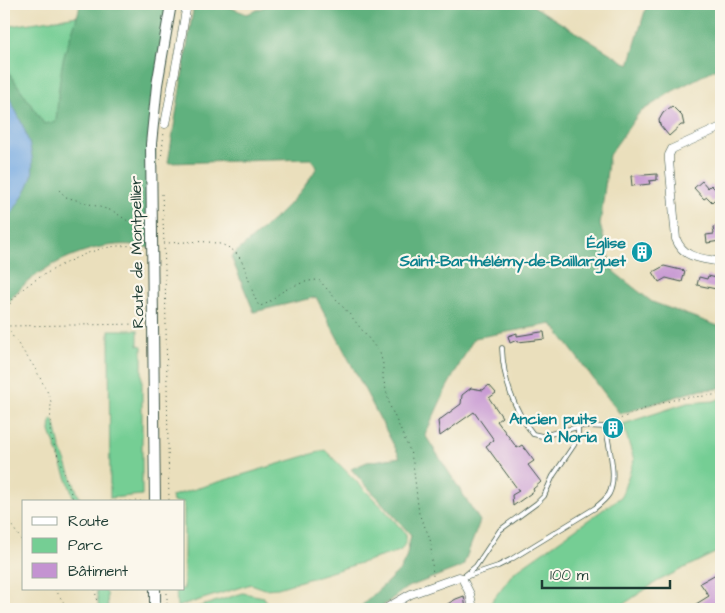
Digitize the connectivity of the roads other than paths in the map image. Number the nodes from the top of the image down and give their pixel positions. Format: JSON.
{"nodes":[{"id":1,"x":172,"y":4,"type":"edge"},
{"id":2,"x":187,"y":4,"type":"edge"},
{"id":3,"x":165,"y":124,"type":"road end"},
{"id":4,"x":721,"y":127,"type":"edge"},
{"id":5,"x":721,"y":262,"type":"edge"},
{"id":6,"x":502,"y":348,"type":"dead end"},
{"id":7,"x":578,"y":427,"type":"junction"},
{"id":8,"x":155,"y":500,"type":"edge"},
{"id":9,"x":462,"y":578,"type":"junction"},
{"id":10,"x":385,"y":609,"type":"edge"},
{"id":11,"x":473,"y":609,"type":"edge"}],
"edges":[{"from":1,"to":8,"type":"main road","name":"Route de Montpellier"},
{"from":2,"to":3,"type":"street"},
{"from":4,"to":5,"type":"street"},
{"from":6,"to":7,"type":"lane"},
{"from":7,"to":9,"type":"lane"},
{"from":7,"to":9,"type":"lane"},
{"from":9,"to":10,"type":"street"},
{"from":9,"to":11,"type":"street"}]}
